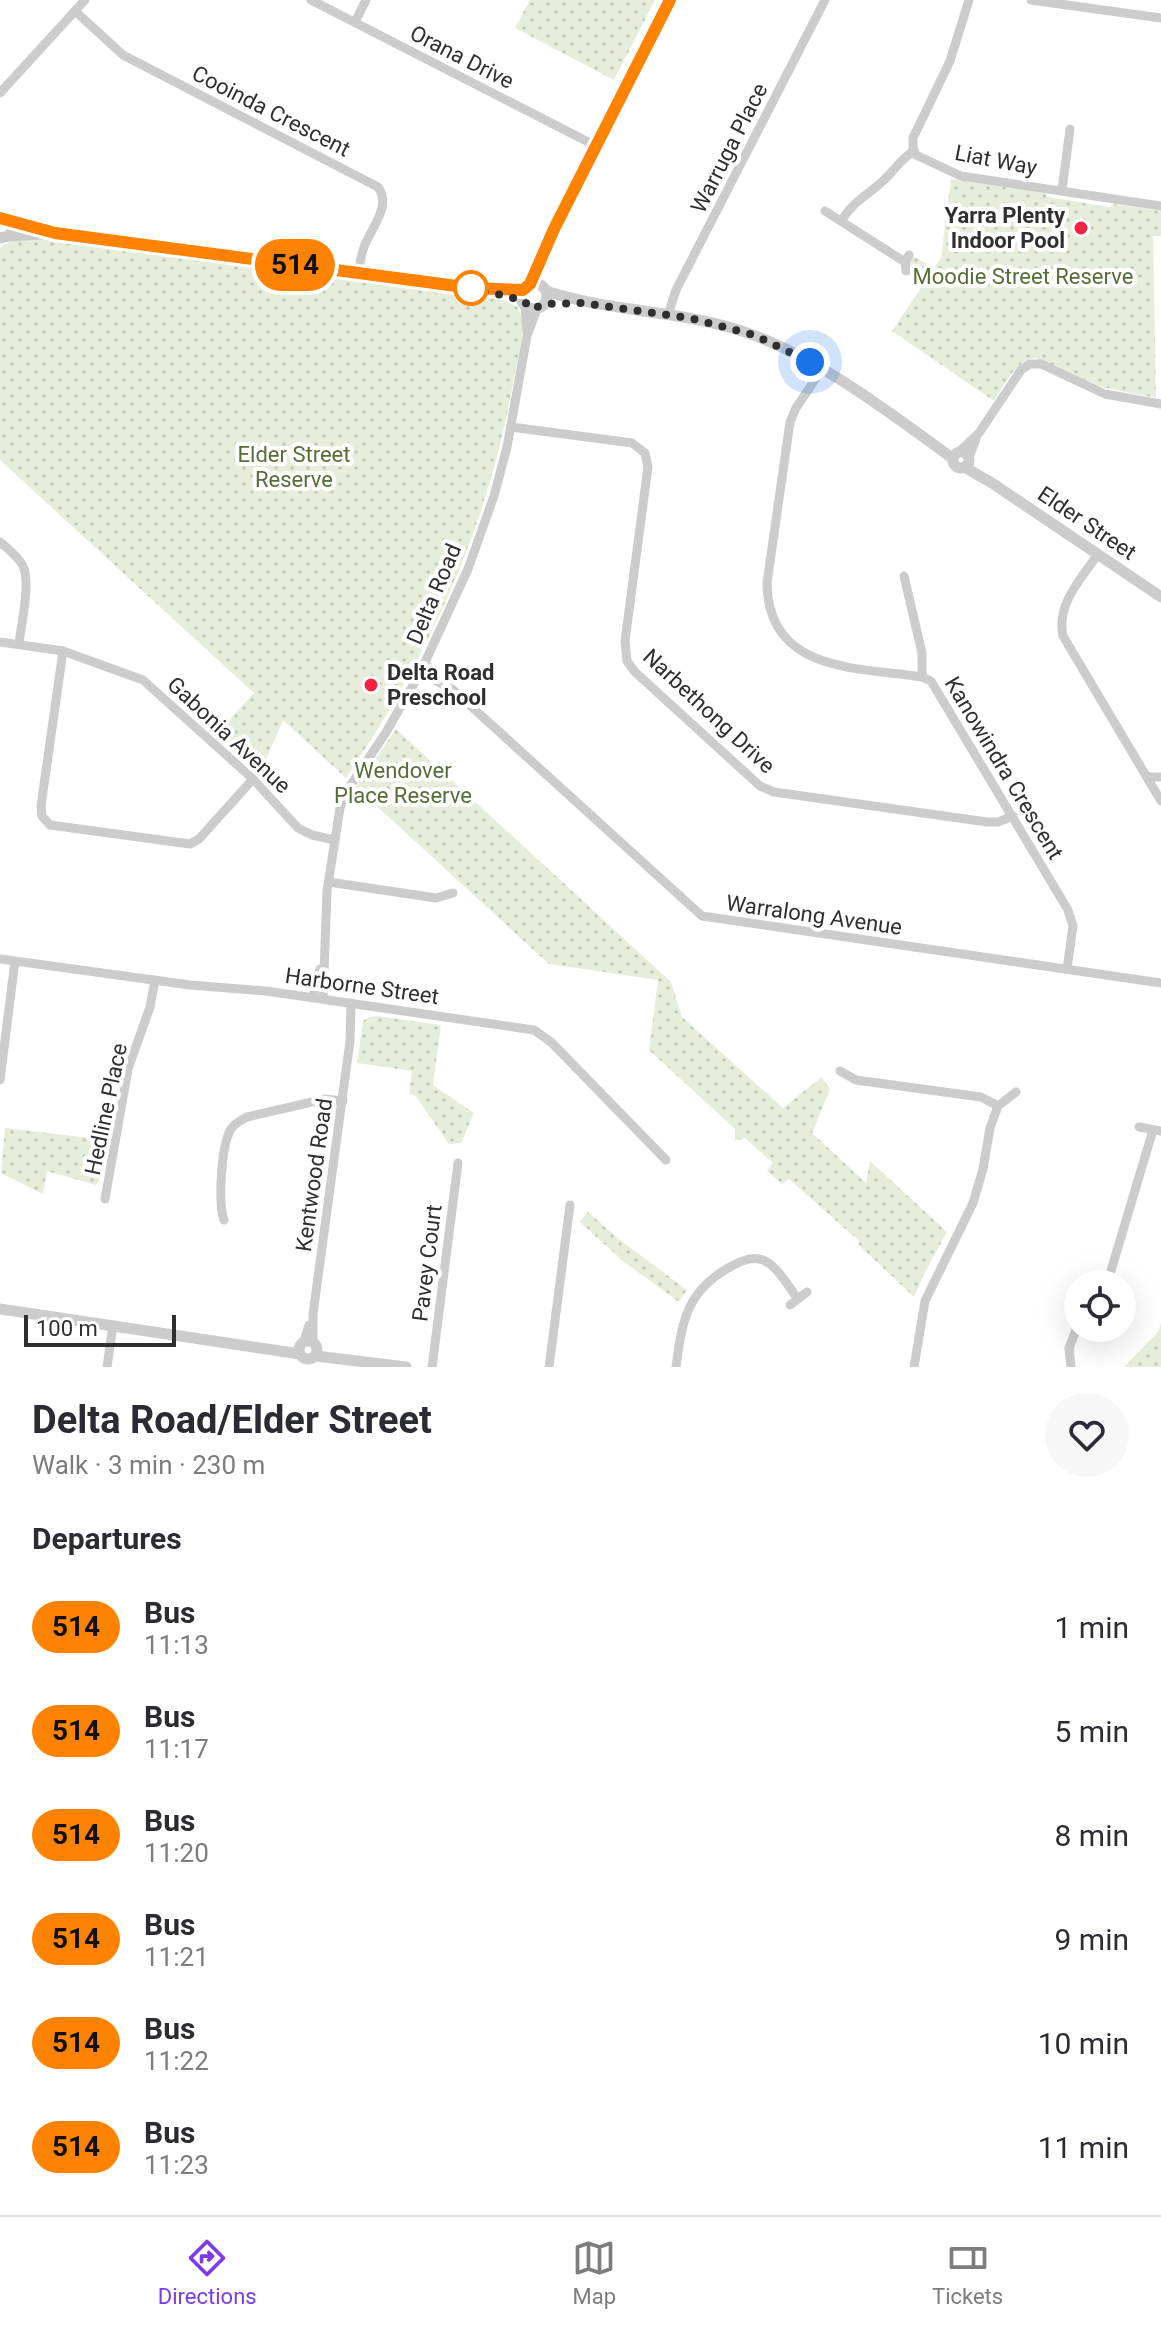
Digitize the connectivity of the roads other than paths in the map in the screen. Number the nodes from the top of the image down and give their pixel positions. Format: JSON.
{"nodes":[{"id":1,"x":85,"y":0,"type":"edge"},
{"id":2,"x":311,"y":0,"type":"edge"},
{"id":3,"x":366,"y":0,"type":"edge"},
{"id":4,"x":670,"y":0,"type":"edge"},
{"id":5,"x":825,"y":0,"type":"edge"},
{"id":6,"x":962,"y":0,"type":"edge"},
{"id":7,"x":969,"y":0,"type":"edge"},
{"id":8,"x":1031,"y":0,"type":"edge"},
{"id":9,"x":75,"y":11,"type":"junction"},
{"id":10,"x":1161,"y":18,"type":"edge"},
{"id":11,"x":355,"y":22,"type":"junction"},
{"id":12,"x":960,"y":29,"type":"junction"},
{"id":13,"x":0,"y":93,"type":"edge"},
{"id":14,"x":1070,"y":129,"type":"dead end"},
{"id":15,"x":596,"y":146,"type":"junction"},
{"id":16,"x":914,"y":151,"type":"junction"},
{"id":17,"x":1062,"y":190,"type":"junction"},
{"id":18,"x":1161,"y":206,"type":"edge"},
{"id":19,"x":825,"y":211,"type":"dead end"},
{"id":20,"x":6,"y":220,"type":"edge"},
{"id":21,"x":841,"y":221,"type":"junction"},
{"id":22,"x":55,"y":233,"type":"junction"},
{"id":23,"x":3,"y":239,"type":"edge"},
{"id":24,"x":543,"y":259,"type":"junction"},
{"id":25,"x":907,"y":263,"type":"dead end"},
{"id":26,"x":358,"y":273,"type":"junction"},
{"id":27,"x":544,"y":289,"type":"junction"},
{"id":28,"x":530,"y":299,"type":"junction"},
{"id":29,"x":582,"y":303,"type":"junction"},
{"id":30,"x":668,"y":315,"type":"junction"},
{"id":31,"x":822,"y":369,"type":"junction"},
{"id":32,"x":1161,"y":404,"type":"edge"},
{"id":33,"x":511,"y":427,"type":"junction"},
{"id":34,"x":962,"y":458,"type":"junction"},
{"id":35,"x":0,"y":542,"type":"edge"},
{"id":36,"x":1098,"y":554,"type":"junction"},
{"id":37,"x":904,"y":576,"type":"dead end"},
{"id":38,"x":1161,"y":596,"type":"edge"},
{"id":39,"x":0,"y":642,"type":"edge"},
{"id":40,"x":19,"y":644,"type":"junction"},
{"id":41,"x":63,"y":651,"type":"junction"},
{"id":42,"x":423,"y":668,"type":"junction"},
{"id":43,"x":922,"y":677,"type":"junction"},
{"id":44,"x":1147,"y":777,"type":"junction"},
{"id":45,"x":1161,"y":777,"type":"edge"},
{"id":46,"x":253,"y":779,"type":"junction"},
{"id":47,"x":1161,"y":801,"type":"edge"},
{"id":48,"x":1013,"y":816,"type":"junction"},
{"id":49,"x":335,"y":840,"type":"junction"},
{"id":50,"x":329,"y":882,"type":"junction"},
{"id":51,"x":453,"y":893,"type":"dead end"},
{"id":52,"x":0,"y":959,"type":"edge"},
{"id":53,"x":15,"y":961,"type":"junction"},
{"id":54,"x":1067,"y":969,"type":"junction"},
{"id":55,"x":155,"y":980,"type":"junction"},
{"id":56,"x":1161,"y":983,"type":"edge"},
{"id":57,"x":318,"y":998,"type":"junction"},
{"id":58,"x":356,"y":1004,"type":"junction"},
{"id":59,"x":840,"y":1071,"type":"dead end"},
{"id":60,"x":0,"y":1080,"type":"edge"},
{"id":61,"x":1016,"y":1092,"type":"dead end"},
{"id":62,"x":343,"y":1101,"type":"junction"},
{"id":63,"x":998,"y":1106,"type":"junction"},
{"id":64,"x":1139,"y":1127,"type":"dead end"},
{"id":65,"x":1157,"y":1130,"type":"edge"},
{"id":66,"x":666,"y":1160,"type":"dead end"},
{"id":67,"x":458,"y":1163,"type":"dead end"},
{"id":68,"x":105,"y":1199,"type":"dead end"},
{"id":69,"x":570,"y":1205,"type":"dead end"},
{"id":70,"x":224,"y":1220,"type":"dead end"},
{"id":71,"x":1112,"y":1270,"type":"edge"},
{"id":72,"x":807,"y":1292,"type":"dead end"},
{"id":73,"x":0,"y":1309,"type":"edge"},
{"id":74,"x":113,"y":1325,"type":"junction"},
{"id":75,"x":1071,"y":1342,"type":"edge"},
{"id":76,"x":309,"y":1347,"type":"junction"},
{"id":77,"x":107,"y":1367,"type":"edge"},
{"id":78,"x":406,"y":1367,"type":"edge"},
{"id":79,"x":432,"y":1367,"type":"edge"},
{"id":80,"x":549,"y":1367,"type":"edge"},
{"id":81,"x":676,"y":1367,"type":"edge"},
{"id":82,"x":914,"y":1367,"type":"edge"},
{"id":83,"x":1071,"y":1367,"type":"edge"}],
"edges":[{"from":1,"to":9,"type":"street"},
{"from":2,"to":11,"type":"street","name":"Orana Drive"},
{"from":3,"to":11,"type":"street"},
{"from":4,"to":15,"type":"street","name":"Delta Road"},
{"from":5,"to":30,"type":"street","name":"Warruga Place"},
{"from":6,"to":12,"type":"street"},
{"from":7,"to":12,"type":"street"},
{"from":8,"to":10,"type":"street"},
{"from":9,"to":13,"type":"street"},
{"from":9,"to":26,"type":"street","name":"Cooinda Crescent"},
{"from":11,"to":15,"type":"street","name":"Orana Drive"},
{"from":12,"to":16,"type":"street"},
{"from":14,"to":17,"type":"street"},
{"from":15,"to":24,"type":"street","name":"Delta Road"},
{"from":16,"to":17,"type":"street","name":"Liat Way"},
{"from":16,"to":21,"type":"street"},
{"from":17,"to":18,"type":"street","name":"Liat Way"},
{"from":19,"to":21,"type":"street"},
{"from":20,"to":22,"type":"street","name":"Elder Street"},
{"from":20,"to":23,"type":"street"},
{"from":21,"to":25,"type":"street"},
{"from":22,"to":23,"type":"street","name":"Elder Street"},
{"from":22,"to":26,"type":"street","name":"Elder Street"},
{"from":24,"to":27,"type":"street","name":"Delta Road"},
{"from":24,"to":28,"type":"street","name":"Delta Road"},
{"from":26,"to":28,"type":"street","name":"Elder Street"},
{"from":27,"to":28,"type":"street","name":"Elder Street"},
{"from":27,"to":28,"type":"street","name":"Delta Road"},
{"from":27,"to":29,"type":"street","name":"Elder Street"},
{"from":28,"to":29,"type":"street","name":"Elder Street"},
{"from":28,"to":33,"type":"street","name":"Delta Road"},
{"from":29,"to":30,"type":"street","name":"Elder Street"},
{"from":30,"to":31,"type":"street","name":"Elder Street"},
{"from":31,"to":34,"type":"street","name":"Elder Street"},
{"from":31,"to":43,"type":"street","name":"Kanowindra Crescent"},
{"from":32,"to":34,"type":"street"},
{"from":33,"to":42,"type":"street","name":"Delta Road"},
{"from":33,"to":48,"type":"street","name":"Narbethong Drive"},
{"from":34,"to":36,"type":"street","name":"Elder Street"},
{"from":35,"to":40,"type":"street"},
{"from":36,"to":38,"type":"street","name":"Elder Street"},
{"from":36,"to":44,"type":"street"},
{"from":37,"to":43,"type":"street"},
{"from":39,"to":40,"type":"street","name":"Gabonia Avenue"},
{"from":40,"to":41,"type":"street","name":"Gabonia Avenue"},
{"from":41,"to":46,"type":"street","name":"Gabonia Avenue"},
{"from":41,"to":46,"type":"street"},
{"from":42,"to":49,"type":"street","name":"Delta Road"},
{"from":42,"to":54,"type":"street","name":"Warralong Avenue"},
{"from":43,"to":48,"type":"street","name":"Kanowindra Crescent"},
{"from":44,"to":45,"type":"street"},
{"from":44,"to":47,"type":"street"},
{"from":46,"to":49,"type":"street","name":"Gabonia Avenue"},
{"from":48,"to":54,"type":"street","name":"Kanowindra Crescent"},
{"from":49,"to":50,"type":"street","name":"Delta Road"},
{"from":50,"to":51,"type":"street"},
{"from":50,"to":57,"type":"street","name":"Delta Road"},
{"from":52,"to":53,"type":"street","name":"Harborne Street"},
{"from":53,"to":55,"type":"street","name":"Harborne Street"},
{"from":53,"to":60,"type":"street"},
{"from":54,"to":56,"type":"street","name":"Warralong Avenue"},
{"from":55,"to":57,"type":"street","name":"Harborne Street"},
{"from":55,"to":68,"type":"street","name":"Hedline Place"},
{"from":57,"to":58,"type":"street","name":"Harborne Street"},
{"from":58,"to":62,"type":"street","name":"Kentwood Road"},
{"from":58,"to":66,"type":"street","name":"Harborne Street"},
{"from":59,"to":63,"type":"street"},
{"from":61,"to":63,"type":"street"},
{"from":62,"to":70,"type":"street"},
{"from":62,"to":76,"type":"street","name":"Kentwood Road"},
{"from":63,"to":82,"type":"street"},
{"from":64,"to":65,"type":"street"},
{"from":65,"to":71,"type":"street"},
{"from":67,"to":79,"type":"street","name":"Pavey Court"},
{"from":69,"to":80,"type":"street"},
{"from":72,"to":81,"type":"street"},
{"from":73,"to":74,"type":"street"},
{"from":74,"to":76,"type":"street"},
{"from":74,"to":77,"type":"street"},
{"from":75,"to":83,"type":"street"},
{"from":76,"to":78,"type":"street"}]}
